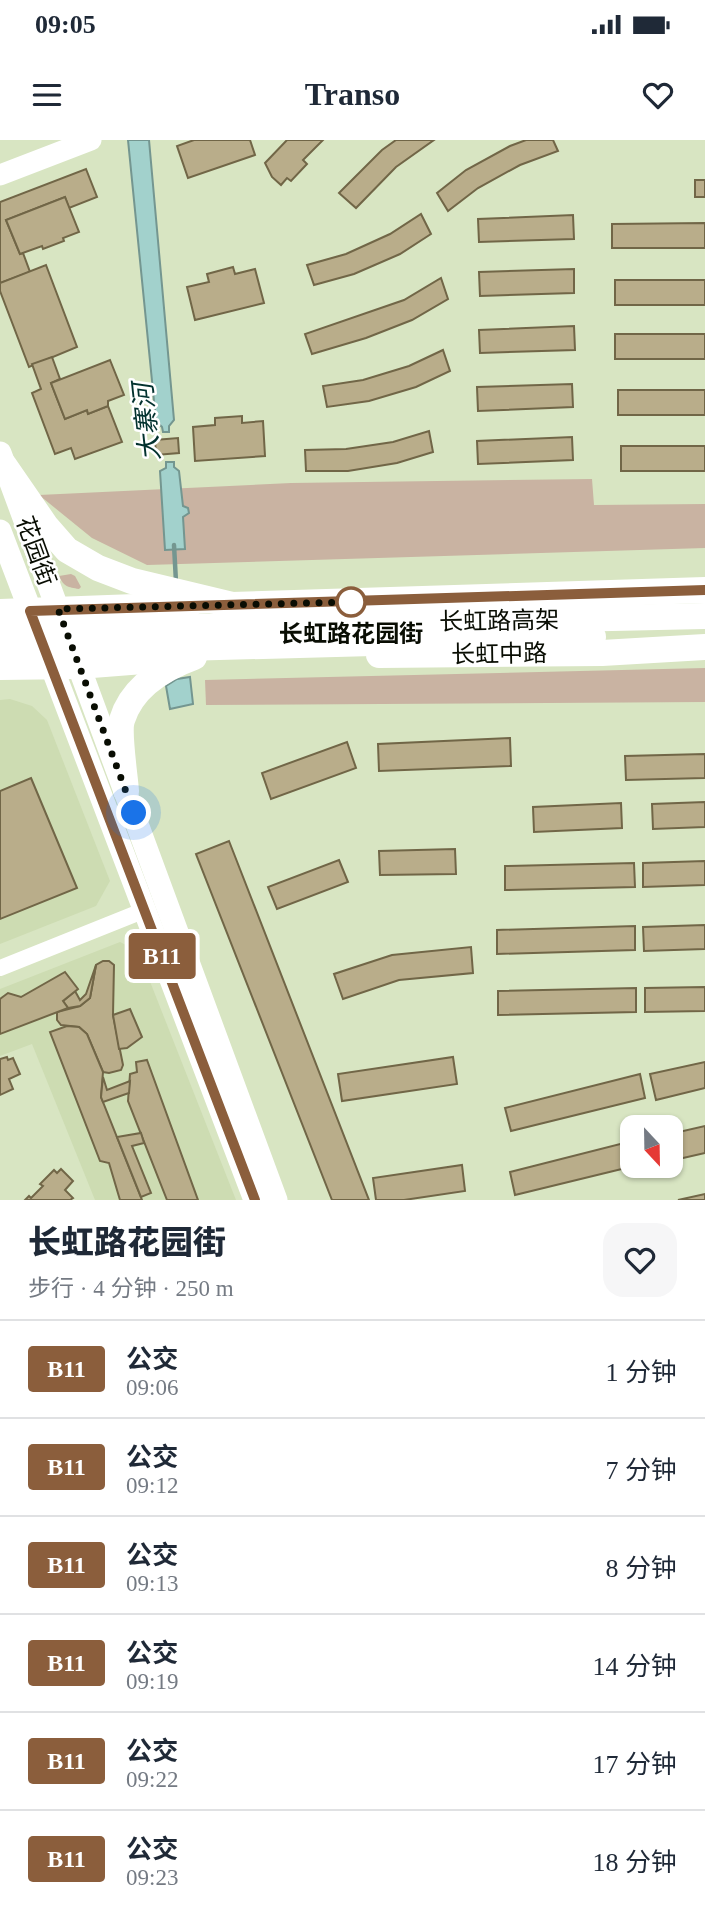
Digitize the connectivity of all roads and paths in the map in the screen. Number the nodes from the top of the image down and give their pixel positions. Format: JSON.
{"nodes":[{"id":1,"x":91,"y":140,"type":"edge"},
{"id":2,"x":0,"y":175,"type":"edge"},
{"id":3,"x":2,"y":459,"type":"edge"},
{"id":4,"x":0,"y":531,"type":"edge"},
{"id":5,"x":705,"y":590,"type":"edge"},
{"id":6,"x":176,"y":599,"type":"junction"},
{"id":7,"x":232,"y":605,"type":"junction"},
{"id":8,"x":705,"y":606,"type":"edge"},
{"id":9,"x":58,"y":609,"type":"junction"},
{"id":10,"x":30,"y":611,"type":"junction"},
{"id":11,"x":0,"y":612,"type":"edge"},
{"id":12,"x":705,"y":616,"type":"edge"},
{"id":13,"x":705,"y":634,"type":"edge"},
{"id":14,"x":0,"y":635,"type":"edge"},
{"id":15,"x":705,"y":649,"type":"edge"},
{"id":16,"x":0,"y":653,"type":"edge"},
{"id":17,"x":179,"y":661,"type":"junction"},
{"id":18,"x":52,"y":666,"type":"junction"},
{"id":19,"x":79,"y":666,"type":"junction"},
{"id":20,"x":0,"y":667,"type":"edge"},
{"id":21,"x":126,"y":791,"type":"junction"},
{"id":22,"x":145,"y":910,"type":"junction"},
{"id":23,"x":0,"y":968,"type":"edge"},
{"id":24,"x":255,"y":1200,"type":"edge"},
{"id":25,"x":276,"y":1200,"type":"edge"}],
"edges":[{"from":1,"to":2,"type":"street"},
{"from":3,"to":6,"type":"main road"},
{"from":3,"to":9,"type":"main road","name":"花园街"},
{"from":4,"to":10,"type":"main road","name":"花园街"},
{"from":5,"to":7,"type":"main road"},
{"from":6,"to":7,"type":"main road","name":"长虹中路"},
{"from":6,"to":9,"type":"main road","name":"长虹中路"},
{"from":7,"to":8,"type":"main road","name":"长虹中路"},
{"from":9,"to":10,"type":"main road","name":"长虹中路"},
{"from":9,"to":19,"type":"main road","name":"花园街"},
{"from":10,"to":11,"type":"main road","name":"长虹中路"},
{"from":10,"to":18,"type":"main road","name":"花园街"},
{"from":12,"to":14,"type":"main road","name":"长虹路高架"},
{"from":13,"to":16,"type":"main road","name":"长虹路高架"},
{"from":15,"to":17,"type":"main road","name":"长虹中路"},
{"from":17,"to":19,"type":"main road","name":"长虹中路"},
{"from":17,"to":21,"type":"main road"},
{"from":18,"to":19,"type":"main road","name":"长虹中路"},
{"from":18,"to":20,"type":"main road","name":"长虹中路"},
{"from":18,"to":22,"type":"main road","name":"花园街"},
{"from":19,"to":21,"type":"main road","name":"花园街"},
{"from":21,"to":25,"type":"main road","name":"花园街"},
{"from":22,"to":23,"type":"street"},
{"from":22,"to":24,"type":"main road","name":"花园街"}]}
